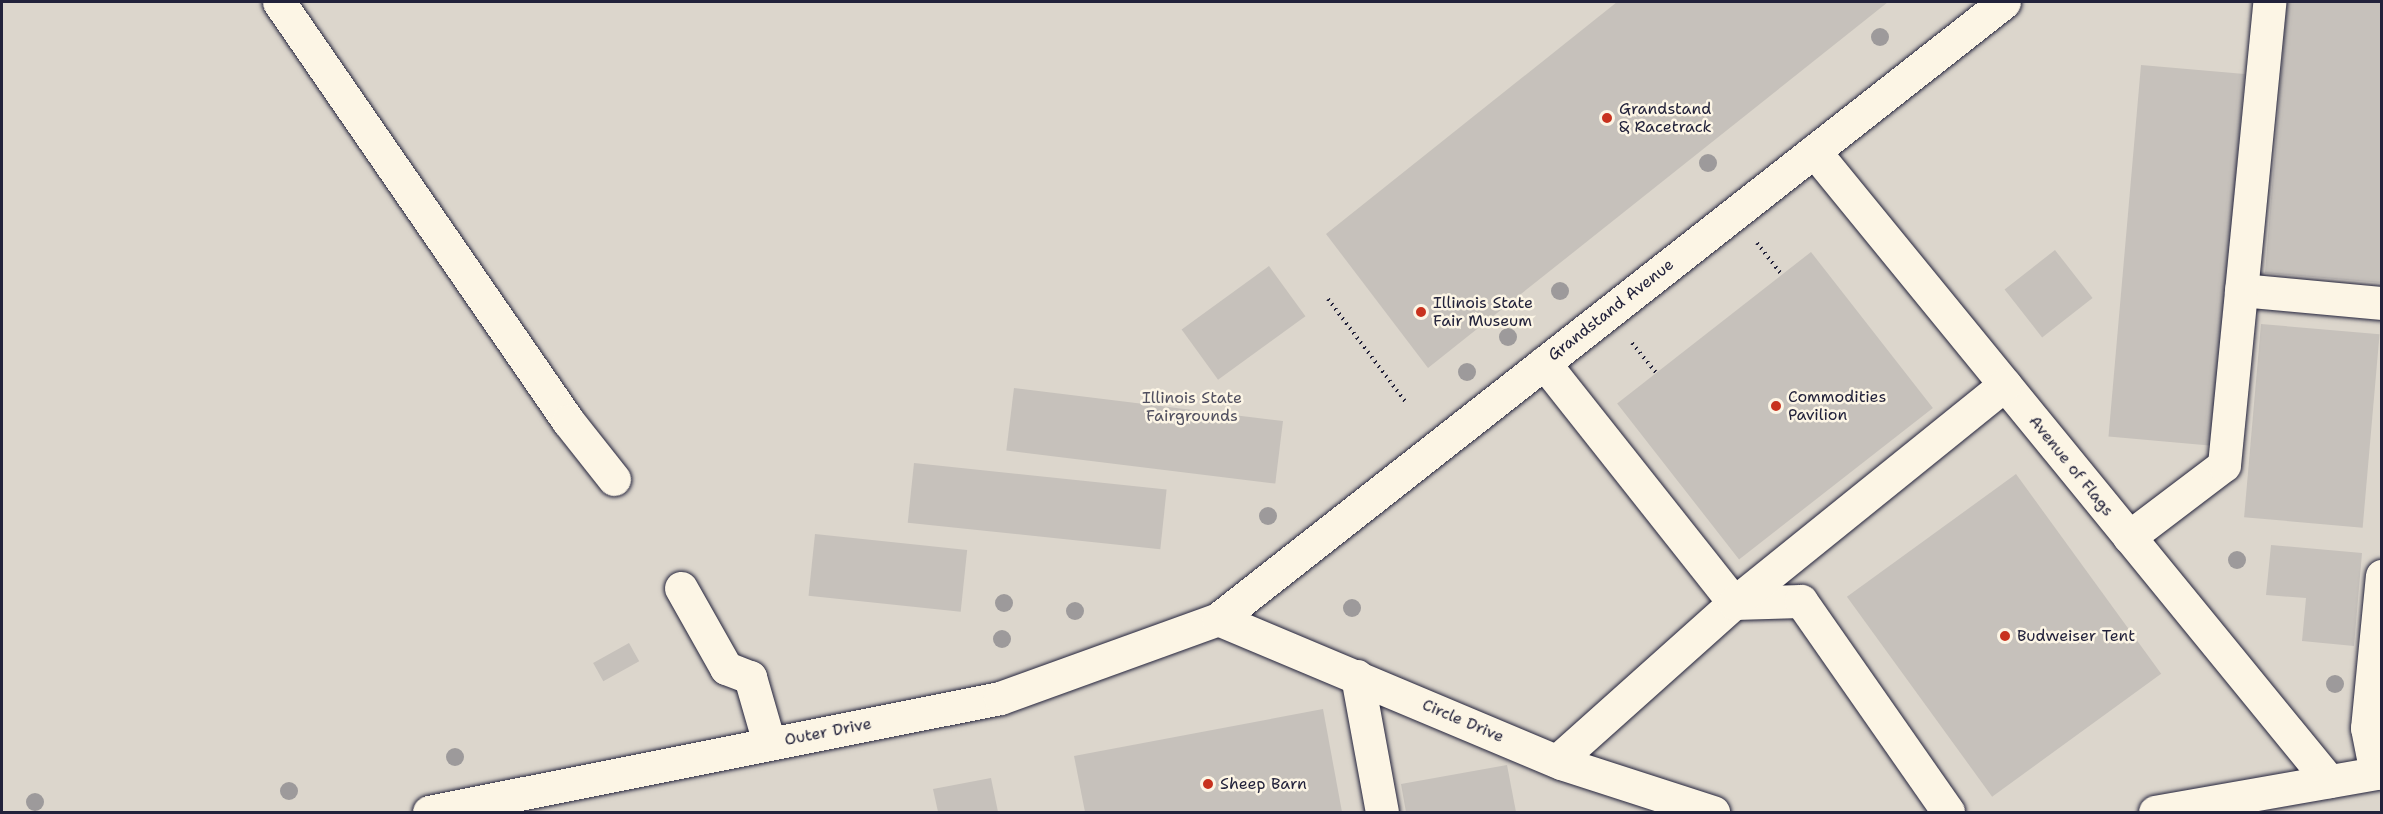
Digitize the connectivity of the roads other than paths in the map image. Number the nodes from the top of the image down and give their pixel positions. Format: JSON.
{"nodes":[{"id":1,"x":279,"y":2,"type":"edge"},
{"id":2,"x":2004,"y":2,"type":"edge"},
{"id":3,"x":2269,"y":2,"type":"edge"},
{"id":4,"x":1814,"y":151,"type":"junction"},
{"id":5,"x":2241,"y":290,"type":"junction"},
{"id":6,"x":2382,"y":303,"type":"edge"},
{"id":7,"x":1544,"y":363,"type":"junction"},
{"id":8,"x":2005,"y":384,"type":"junction"},
{"id":9,"x":614,"y":479,"type":"dead end"},
{"id":10,"x":2129,"y":537,"type":"junction"},
{"id":11,"x":2382,"y":576,"type":"edge"},
{"id":12,"x":681,"y":588,"type":"dead end"},
{"id":13,"x":1734,"y":603,"type":"junction"},
{"id":14,"x":1218,"y":619,"type":"junction"},
{"id":15,"x":1357,"y":676,"type":"junction"},
{"id":16,"x":769,"y":743,"type":"junction"},
{"id":17,"x":1557,"y":762,"type":"junction"},
{"id":18,"x":2379,"y":773,"type":"edge"},
{"id":19,"x":2329,"y":781,"type":"junction"},
{"id":20,"x":429,"y":813,"type":"edge"},
{"id":21,"x":1382,"y":813,"type":"edge"},
{"id":22,"x":1713,"y":813,"type":"edge"},
{"id":23,"x":1948,"y":813,"type":"edge"},
{"id":24,"x":2155,"y":813,"type":"edge"}],
"edges":[{"from":1,"to":9,"type":"street"},
{"from":2,"to":4,"type":"street","name":"Grandstand Avenue"},
{"from":3,"to":5,"type":"street"},
{"from":4,"to":7,"type":"street","name":"Grandstand Avenue"},
{"from":4,"to":8,"type":"street","name":"Avenue of Flags"},
{"from":5,"to":6,"type":"street"},
{"from":5,"to":10,"type":"street"},
{"from":7,"to":13,"type":"street"},
{"from":7,"to":14,"type":"street","name":"Grandstand Avenue"},
{"from":8,"to":10,"type":"street","name":"Avenue of Flags"},
{"from":8,"to":13,"type":"street"},
{"from":10,"to":19,"type":"street","name":"Avenue of Flags"},
{"from":11,"to":18,"type":"street"},
{"from":12,"to":16,"type":"street"},
{"from":13,"to":17,"type":"street"},
{"from":13,"to":23,"type":"street"},
{"from":14,"to":15,"type":"street","name":"Circle Drive"},
{"from":14,"to":16,"type":"street","name":"Outer Drive"},
{"from":15,"to":17,"type":"street","name":"Circle Drive"},
{"from":15,"to":21,"type":"street"},
{"from":16,"to":20,"type":"street","name":"Outer Drive"},
{"from":17,"to":22,"type":"street","name":"Circle Drive"},
{"from":18,"to":19,"type":"street"},
{"from":19,"to":24,"type":"street"}]}
